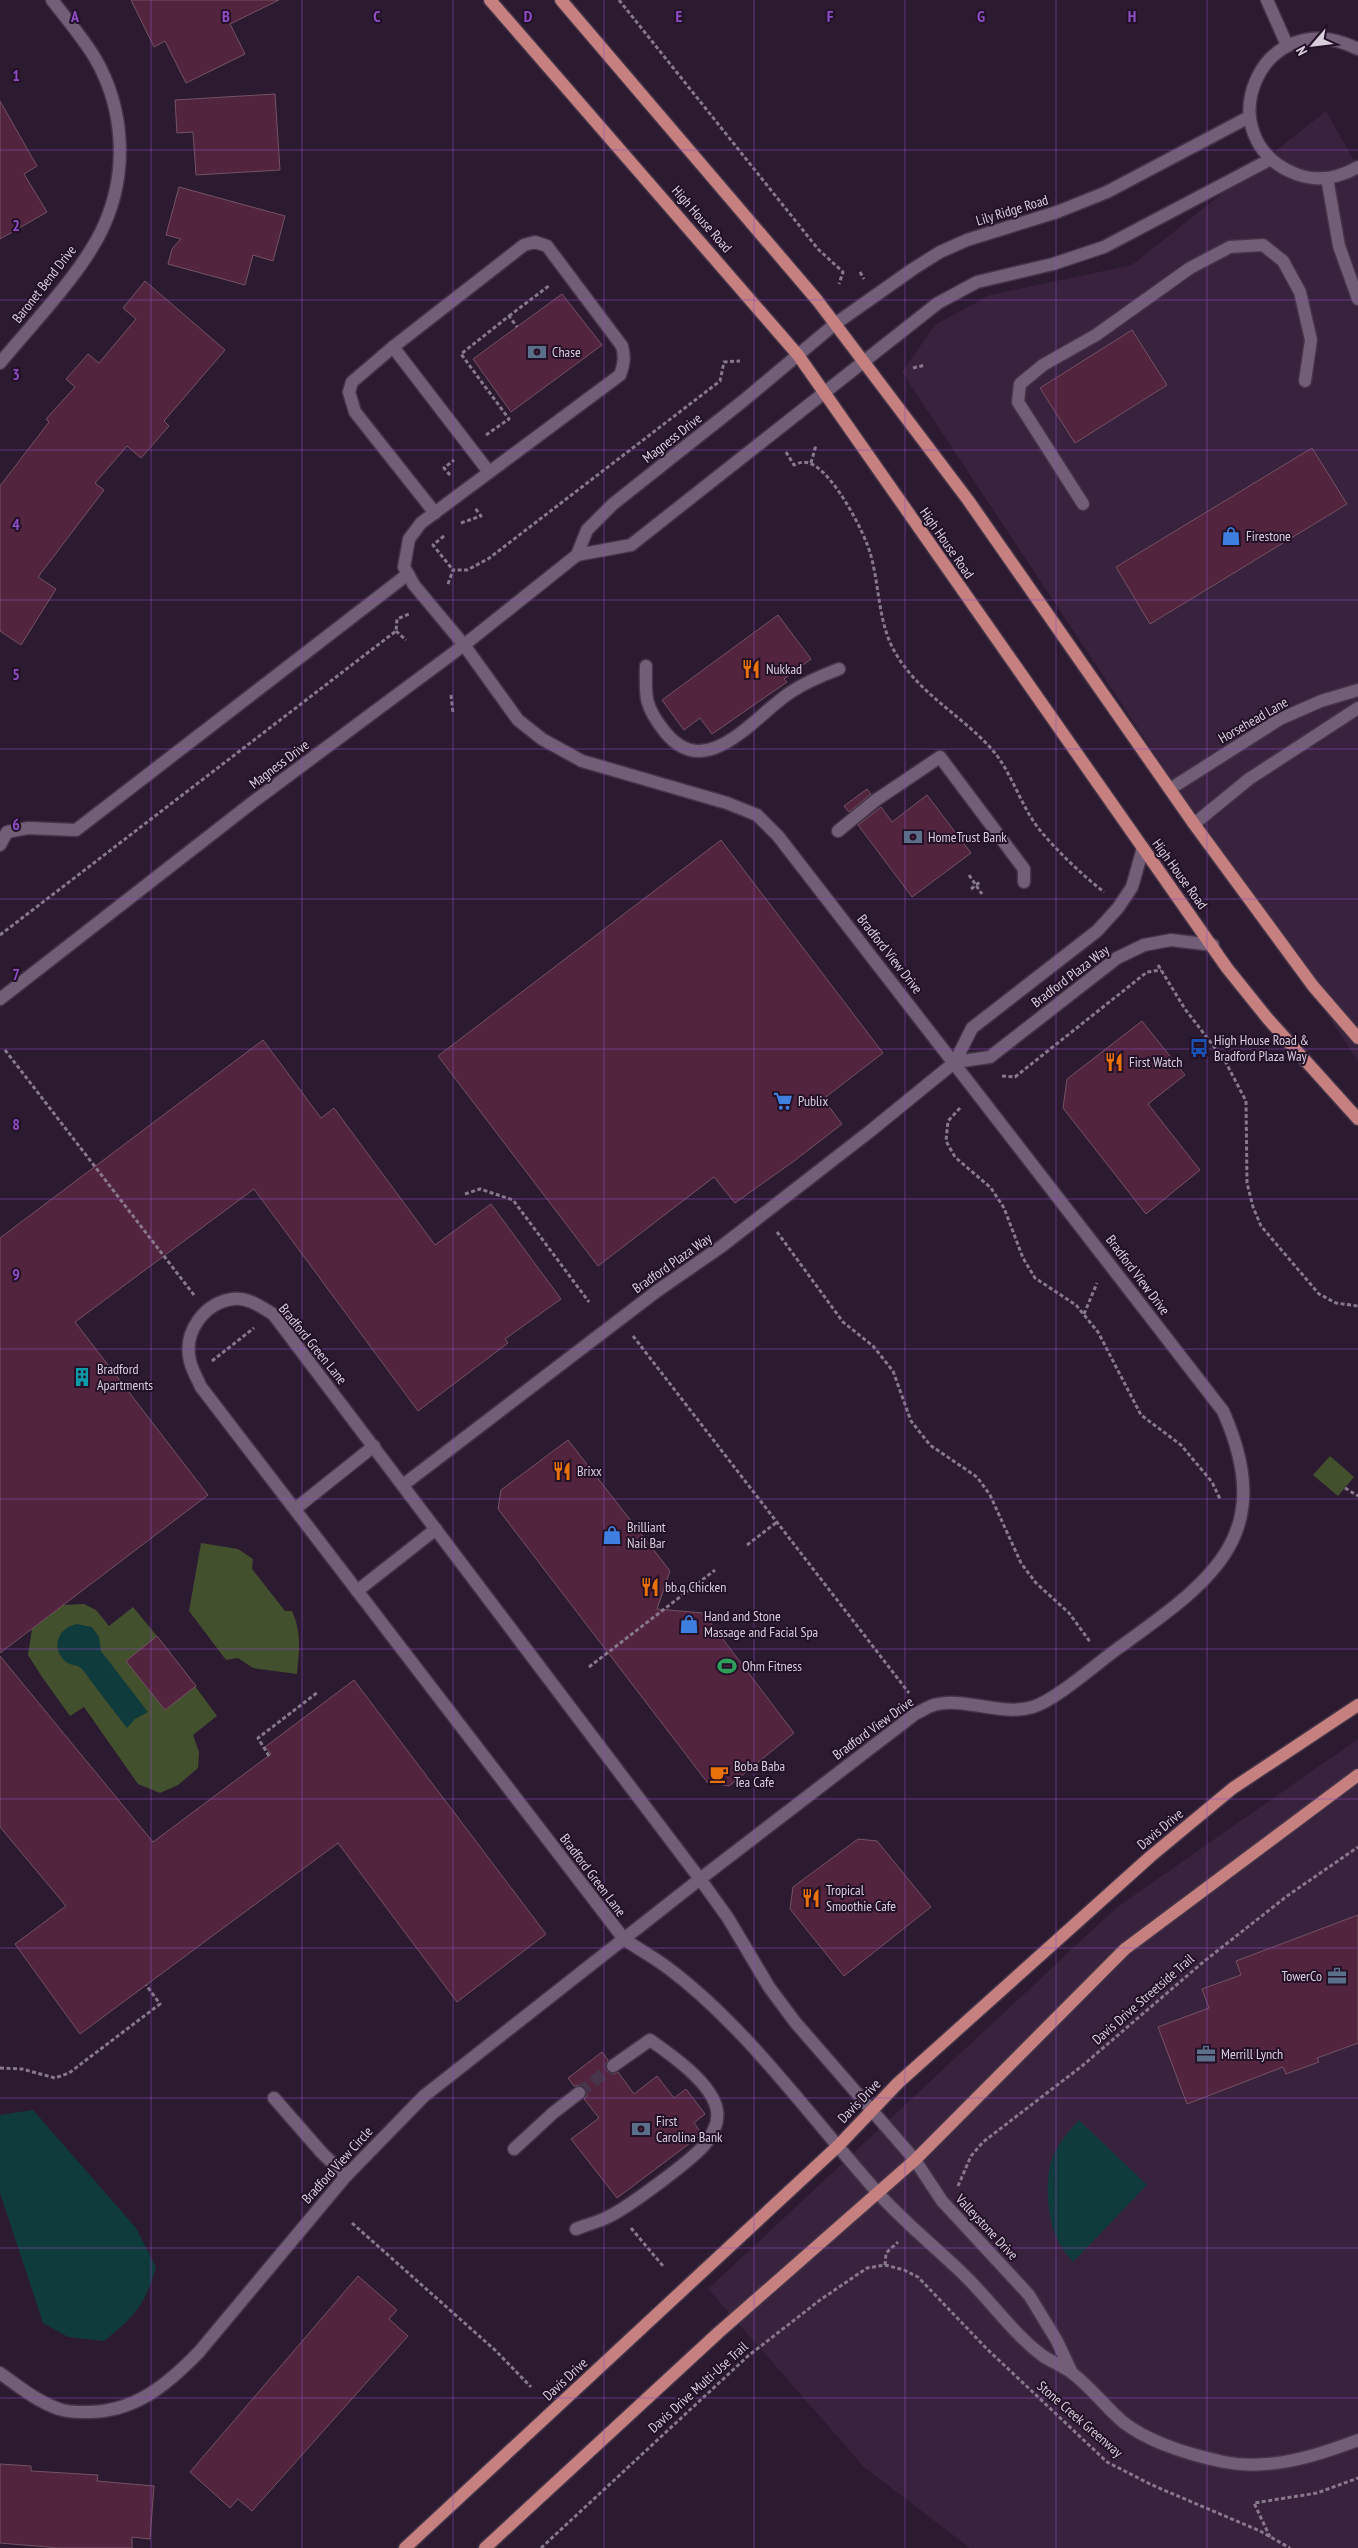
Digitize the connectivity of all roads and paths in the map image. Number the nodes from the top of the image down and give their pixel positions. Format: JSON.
{"nodes":[{"id":1,"x":52,"y":0,"type":"edge"},
{"id":2,"x":490,"y":0,"type":"edge"},
{"id":3,"x":561,"y":0,"type":"edge"},
{"id":4,"x":618,"y":0,"type":"edge"},
{"id":5,"x":1267,"y":0,"type":"edge"},
{"id":6,"x":1287,"y":45,"type":"junction"},
{"id":7,"x":1358,"y":49,"type":"edge"},
{"id":8,"x":1249,"y":117,"type":"junction"},
{"id":9,"x":1271,"y":159,"type":"junction"},
{"id":10,"x":1358,"y":167,"type":"edge"},
{"id":11,"x":1327,"y":178,"type":"junction"},
{"id":12,"x":839,"y":284,"type":"dead end"},
{"id":13,"x":550,"y":285,"type":"dead end"},
{"id":14,"x":1358,"y":299,"type":"edge"},
{"id":15,"x":509,"y":316,"type":"dead end"},
{"id":16,"x":835,"y":324,"type":"junction"},
{"id":17,"x":394,"y":347,"type":"junction"},
{"id":18,"x":798,"y":355,"type":"junction"},
{"id":19,"x":740,"y":361,"type":"dead end"},
{"id":20,"x":864,"y":362,"type":"junction"},
{"id":21,"x":0,"y":363,"type":"edge"},
{"id":22,"x":925,"y":365,"type":"dead end"},
{"id":23,"x":913,"y":368,"type":"dead end"},
{"id":24,"x":1305,"y":381,"type":"dead end"},
{"id":25,"x":824,"y":392,"type":"junction"},
{"id":26,"x":816,"y":445,"type":"dead end"},
{"id":27,"x":786,"y":452,"type":"dead end"},
{"id":28,"x":811,"y":464,"type":"junction"},
{"id":29,"x":489,"y":472,"type":"junction"},
{"id":30,"x":1084,"y":504,"type":"dead end"},
{"id":31,"x":435,"y":513,"type":"junction"},
{"id":32,"x":577,"y":555,"type":"junction"},
{"id":33,"x":408,"y":574,"type":"junction"},
{"id":34,"x":448,"y":584,"type":"dead end"},
{"id":35,"x":410,"y":613,"type":"dead end"},
{"id":36,"x":396,"y":631,"type":"junction"},
{"id":37,"x":406,"y":640,"type":"dead end"},
{"id":38,"x":464,"y":645,"type":"junction"},
{"id":39,"x":646,"y":666,"type":"dead end"},
{"id":40,"x":839,"y":669,"type":"dead end"},
{"id":41,"x":1358,"y":690,"type":"edge"},
{"id":42,"x":451,"y":695,"type":"dead end"},
{"id":43,"x":1358,"y":708,"type":"edge"},
{"id":44,"x":453,"y":713,"type":"dead end"},
{"id":45,"x":1170,"y":789,"type":"junction"},
{"id":46,"x":1194,"y":824,"type":"junction"},
{"id":47,"x":838,"y":831,"type":"dead end"},
{"id":48,"x":0,"y":845,"type":"edge"},
{"id":49,"x":1143,"y":848,"type":"junction"},
{"id":50,"x":969,"y":875,"type":"dead end"},
{"id":51,"x":980,"y":882,"type":"dead end"},
{"id":52,"x":1024,"y":882,"type":"dead end"},
{"id":53,"x":976,"y":885,"type":"junction"},
{"id":54,"x":971,"y":889,"type":"dead end"},
{"id":55,"x":982,"y":894,"type":"dead end"},
{"id":56,"x":1110,"y":898,"type":"dead end"},
{"id":57,"x":0,"y":935,"type":"edge"},
{"id":58,"x":1213,"y":945,"type":"junction"},
{"id":59,"x":1156,"y":960,"type":"dead end"},
{"id":60,"x":1161,"y":970,"type":"junction"},
{"id":61,"x":0,"y":999,"type":"edge"},
{"id":62,"x":1358,"y":1038,"type":"edge"},
{"id":63,"x":5,"y":1050,"type":"dead end"},
{"id":64,"x":954,"y":1062,"type":"junction"},
{"id":65,"x":998,"y":1076,"type":"dead end"},
{"id":66,"x":960,"y":1107,"type":"dead end"},
{"id":67,"x":1358,"y":1119,"type":"edge"},
{"id":68,"x":466,"y":1194,"type":"dead end"},
{"id":69,"x":764,"y":1214,"type":"junction"},
{"id":70,"x":1114,"y":1268,"type":"junction"},
{"id":71,"x":589,"y":1302,"type":"dead end"},
{"id":72,"x":1358,"y":1306,"type":"edge"},
{"id":73,"x":206,"y":1310,"type":"junction"},
{"id":74,"x":273,"y":1314,"type":"junction"},
{"id":75,"x":1084,"y":1314,"type":"junction"},
{"id":76,"x":632,"y":1336,"type":"dead end"},
{"id":77,"x":195,"y":1374,"type":"junction"},
{"id":78,"x":374,"y":1446,"type":"junction"},
{"id":79,"x":404,"y":1485,"type":"junction"},
{"id":80,"x":1345,"y":1488,"type":"dead end"},
{"id":81,"x":1358,"y":1496,"type":"edge"},
{"id":82,"x":1221,"y":1506,"type":"dead end"},
{"id":83,"x":295,"y":1508,"type":"junction"},
{"id":84,"x":777,"y":1522,"type":"junction"},
{"id":85,"x":436,"y":1529,"type":"junction"},
{"id":86,"x":747,"y":1545,"type":"dead end"},
{"id":87,"x":714,"y":1570,"type":"dead end"},
{"id":88,"x":357,"y":1591,"type":"junction"},
{"id":89,"x":1103,"y":1659,"type":"junction"},
{"id":90,"x":589,"y":1668,"type":"dead end"},
{"id":91,"x":905,"y":1688,"type":"dead end"},
{"id":92,"x":318,"y":1692,"type":"dead end"},
{"id":93,"x":1358,"y":1705,"type":"edge"},
{"id":94,"x":269,"y":1756,"type":"dead end"},
{"id":95,"x":1358,"y":1775,"type":"edge"},
{"id":96,"x":1358,"y":1847,"type":"edge"},
{"id":97,"x":700,"y":1879,"type":"junction"},
{"id":98,"x":624,"y":1940,"type":"junction"},
{"id":99,"x":146,"y":1985,"type":"dead end"},
{"id":100,"x":613,"y":2066,"type":"tunnel mouth"},
{"id":101,"x":0,"y":2068,"type":"edge"},
{"id":102,"x":579,"y":2093,"type":"tunnel mouth"},
{"id":103,"x":274,"y":2098,"type":"dead end"},
{"id":104,"x":870,"y":2110,"type":"junction"},
{"id":105,"x":838,"y":2146,"type":"junction"},
{"id":106,"x":514,"y":2149,"type":"dead end"},
{"id":107,"x":915,"y":2160,"type":"junction"},
{"id":108,"x":346,"y":2176,"type":"junction"},
{"id":109,"x":961,"y":2183,"type":"dead end"},
{"id":110,"x":878,"y":2193,"type":"junction"},
{"id":111,"x":618,"y":2211,"type":"junction"},
{"id":112,"x":352,"y":2223,"type":"dead end"},
{"id":113,"x":576,"y":2229,"type":"dead end"},
{"id":114,"x":664,"y":2266,"type":"dead end"},
{"id":115,"x":885,"y":2266,"type":"joint"},
{"id":116,"x":0,"y":2373,"type":"edge"},
{"id":117,"x":1072,"y":2373,"type":"junction"},
{"id":118,"x":531,"y":2387,"type":"dead end"},
{"id":119,"x":1358,"y":2440,"type":"edge"},
{"id":120,"x":1358,"y":2478,"type":"edge"},
{"id":121,"x":1270,"y":2537,"type":"junction"},
{"id":122,"x":405,"y":2548,"type":"edge"},
{"id":123,"x":485,"y":2548,"type":"edge"},
{"id":124,"x":541,"y":2548,"type":"edge"},
{"id":125,"x":1290,"y":2548,"type":"edge"}],
"edges":[{"from":1,"to":21,"type":"street","name":"Baronet Bend Drive"},
{"from":2,"to":18,"type":"main road","name":"High House Road"},
{"from":3,"to":16,"type":"main road"},
{"from":4,"to":12,"type":"path"},
{"from":5,"to":6,"type":"street"},
{"from":6,"to":7,"type":"street"},
{"from":6,"to":8,"type":"street"},
{"from":8,"to":9,"type":"street"},
{"from":8,"to":16,"type":"street","name":"Lily Ridge Road"},
{"from":9,"to":11,"type":"street"},
{"from":9,"to":20,"type":"street"},
{"from":10,"to":11,"type":"street"},
{"from":11,"to":14,"type":"street"},
{"from":13,"to":15,"type":"path"},
{"from":16,"to":18,"type":"street","name":"Lily Ridge Road"},
{"from":16,"to":20,"type":"main road"},
{"from":17,"to":29,"type":"street"},
{"from":17,"to":29,"type":"street"},
{"from":17,"to":31,"type":"street"},
{"from":18,"to":25,"type":"main road","name":"High House Road"},
{"from":18,"to":32,"type":"street","name":"Magness Drive"},
{"from":19,"to":34,"type":"path"},
{"from":20,"to":25,"type":"street"},
{"from":20,"to":45,"type":"main road"},
{"from":22,"to":23,"type":"path"},
{"from":24,"to":30,"type":"street"},
{"from":25,"to":32,"type":"street","name":"Magness Drive"},
{"from":25,"to":49,"type":"main road","name":"High House Road"},
{"from":26,"to":28,"type":"path"},
{"from":27,"to":28,"type":"path"},
{"from":28,"to":56,"type":"path"},
{"from":29,"to":31,"type":"street"},
{"from":31,"to":33,"type":"street"},
{"from":32,"to":38,"type":"street","name":"Magness Drive"},
{"from":33,"to":38,"type":"street","name":"Bradford View Drive"},
{"from":33,"to":48,"type":"street"},
{"from":35,"to":36,"type":"path"},
{"from":36,"to":37,"type":"path"},
{"from":36,"to":57,"type":"path"},
{"from":38,"to":61,"type":"street","name":"Magness Drive"},
{"from":38,"to":64,"type":"street","name":"Bradford View Drive"},
{"from":39,"to":40,"type":"street"},
{"from":41,"to":45,"type":"street","name":"Horsehead Lane"},
{"from":42,"to":44,"type":"path"},
{"from":43,"to":46,"type":"street"},
{"from":45,"to":46,"type":"main road"},
{"from":46,"to":62,"type":"main road"},
{"from":47,"to":52,"type":"street"},
{"from":49,"to":58,"type":"main road","name":"High House Road"},
{"from":49,"to":64,"type":"street","name":"Bradford Plaza Way"},
{"from":50,"to":53,"type":"path"},
{"from":51,"to":53,"type":"path"},
{"from":53,"to":54,"type":"path"},
{"from":53,"to":55,"type":"path"},
{"from":58,"to":64,"type":"street","name":"Bradford Plaza Way"},
{"from":58,"to":67,"type":"main road","name":"High House Road"},
{"from":59,"to":60,"type":"path"},
{"from":60,"to":65,"type":"path"},
{"from":60,"to":72,"type":"path"},
{"from":63,"to":73,"type":"path"},
{"from":64,"to":69,"type":"street","name":"Bradford Plaza Way"},
{"from":64,"to":70,"type":"street","name":"Bradford View Drive"},
{"from":66,"to":75,"type":"path"},
{"from":68,"to":71,"type":"path"},
{"from":69,"to":79,"type":"street","name":"Bradford Plaza Way"},
{"from":69,"to":89,"type":"path"},
{"from":70,"to":75,"type":"path"},
{"from":70,"to":89,"type":"street","name":"Bradford View Drive"},
{"from":73,"to":74,"type":"street","name":"Bradford Green Lane"},
{"from":73,"to":77,"type":"street","name":"Bradford Green Lane"},
{"from":74,"to":77,"type":"path"},
{"from":74,"to":78,"type":"street","name":"Bradford Green Lane"},
{"from":75,"to":82,"type":"path"},
{"from":76,"to":84,"type":"path"},
{"from":77,"to":83,"type":"street","name":"Bradford Green Lane"},
{"from":78,"to":79,"type":"street","name":"Bradford Green Lane"},
{"from":78,"to":83,"type":"street"},
{"from":79,"to":85,"type":"street","name":"Bradford Green Lane"},
{"from":80,"to":81,"type":"path"},
{"from":83,"to":88,"type":"street","name":"Bradford Green Lane"},
{"from":84,"to":86,"type":"path"},
{"from":84,"to":91,"type":"path"},
{"from":85,"to":88,"type":"street"},
{"from":85,"to":97,"type":"street","name":"Bradford Green Lane"},
{"from":87,"to":90,"type":"path"},
{"from":88,"to":98,"type":"street","name":"Bradford Green Lane"},
{"from":89,"to":97,"type":"street","name":"Bradford View Drive"},
{"from":92,"to":94,"type":"path"},
{"from":93,"to":104,"type":"main road","name":"Davis Drive"},
{"from":95,"to":107,"type":"main road"},
{"from":96,"to":109,"type":"path","name":"Davis Drive Streetside Trail"},
{"from":97,"to":98,"type":"street","name":"Bradford View Circle"},
{"from":97,"to":104,"type":"street","name":"Bradford Green Lane"},
{"from":98,"to":105,"type":"street","name":"Bradford Green Lane"},
{"from":98,"to":108,"type":"street","name":"Bradford View Circle"},
{"from":99,"to":101,"type":"path"},
{"from":100,"to":111,"type":"street"},
{"from":102,"to":106,"type":"street"},
{"from":103,"to":108,"type":"street"},
{"from":104,"to":105,"type":"main road","name":"Davis Drive"},
{"from":104,"to":107,"type":"street","name":"Valleystone Drive"},
{"from":105,"to":110,"type":"street","name":"Valleystone Drive"},
{"from":105,"to":122,"type":"main road","name":"Davis Drive"},
{"from":107,"to":110,"type":"main road"},
{"from":107,"to":117,"type":"street","name":"Valleystone Drive"},
{"from":108,"to":116,"type":"street","name":"Bradford View Circle"},
{"from":110,"to":117,"type":"street","name":"Valleystone Drive"},
{"from":110,"to":123,"type":"main road"},
{"from":111,"to":113,"type":"street"},
{"from":111,"to":114,"type":"path"},
{"from":112,"to":118,"type":"path"},
{"from":115,"to":121,"type":"path","name":"Stone Creek Greenway"},
{"from":115,"to":124,"type":"path","name":"Davis Drive Multi-Use Trail"},
{"from":117,"to":119,"type":"street","name":"Valleystone Drive"},
{"from":120,"to":121,"type":"path"},
{"from":121,"to":125,"type":"path","name":"Stone Creek Greenway"}]}
